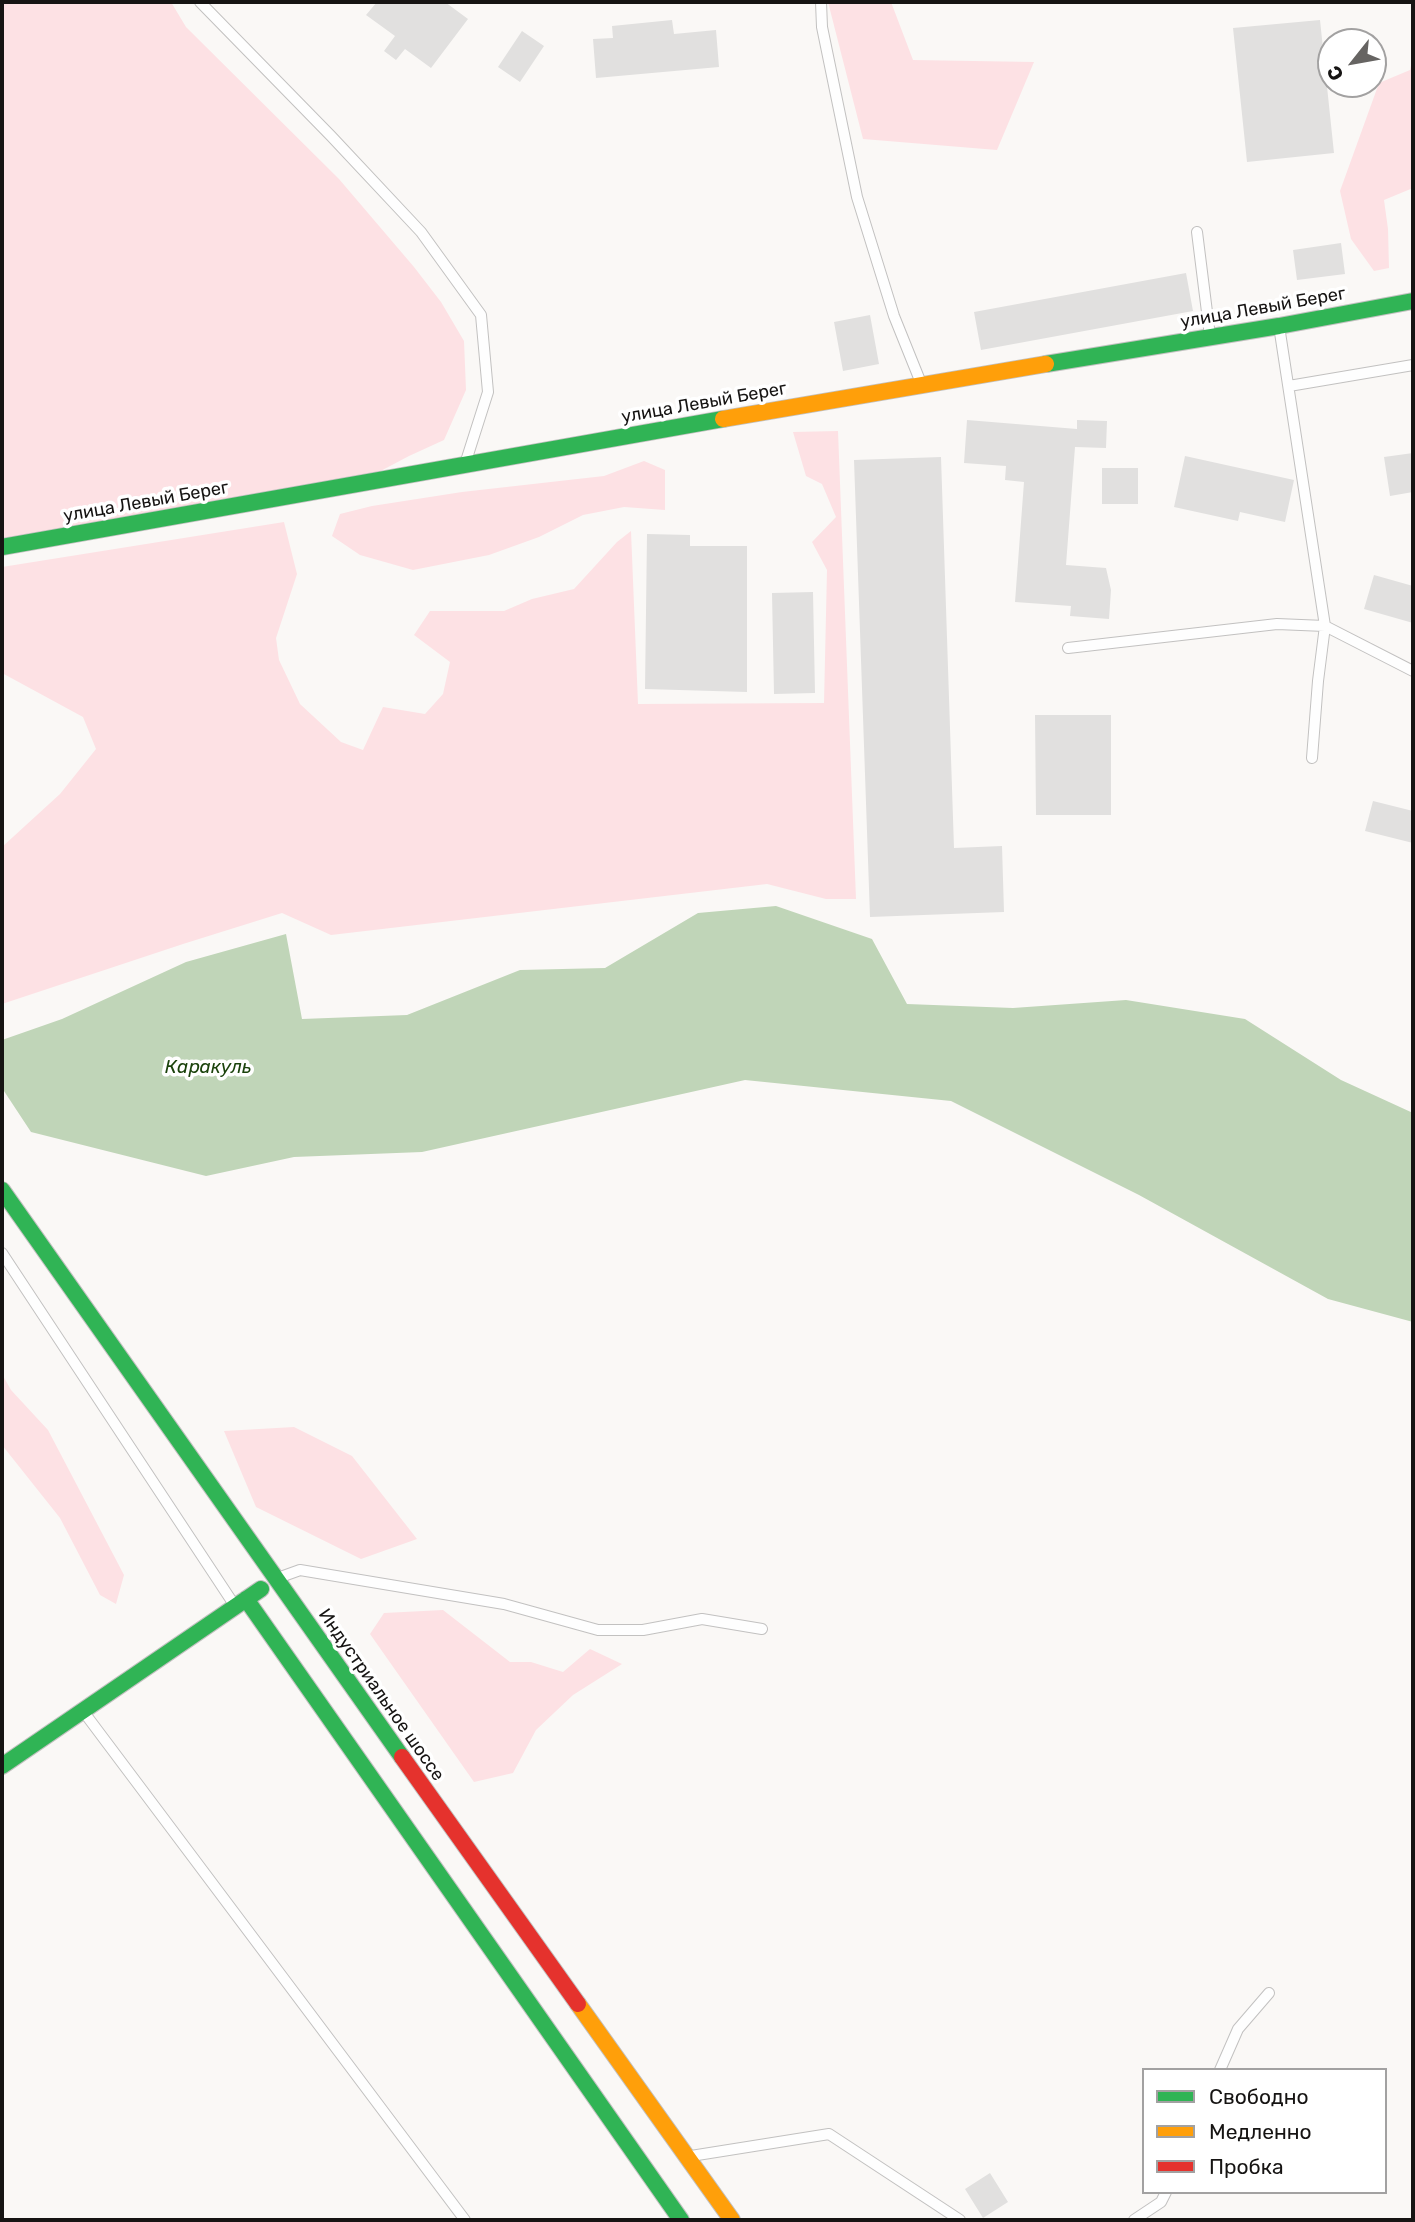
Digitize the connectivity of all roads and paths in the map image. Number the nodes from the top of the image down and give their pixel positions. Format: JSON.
{"nodes":[{"id":1,"x":200,"y":2,"type":"edge"},
{"id":2,"x":821,"y":2,"type":"edge"},
{"id":3,"x":1197,"y":232,"type":"dead end"},
{"id":4,"x":1413,"y":300,"type":"edge"},
{"id":5,"x":1279,"y":326,"type":"junction"},
{"id":6,"x":1210,"y":337,"type":"junction"},
{"id":7,"x":1413,"y":365,"type":"edge"},
{"id":8,"x":921,"y":384,"type":"junction"},
{"id":9,"x":1289,"y":386,"type":"junction"},
{"id":10,"x":464,"y":465,"type":"junction"},
{"id":11,"x":2,"y":547,"type":"edge"},
{"id":12,"x":1325,"y":626,"type":"junction"},
{"id":13,"x":1068,"y":648,"type":"dead end"},
{"id":14,"x":1413,"y":671,"type":"edge"},
{"id":15,"x":1312,"y":758,"type":"dead end"},
{"id":16,"x":2,"y":1190,"type":"edge"},
{"id":17,"x":2,"y":1254,"type":"edge"},
{"id":18,"x":275,"y":1579,"type":"junction"},
{"id":19,"x":241,"y":1603,"type":"junction"},
{"id":20,"x":762,"y":1629,"type":"dead end"},
{"id":21,"x":83,"y":1711,"type":"junction"},
{"id":22,"x":2,"y":1766,"type":"edge"},
{"id":23,"x":1269,"y":1993,"type":"dead end"},
{"id":24,"x":1221,"y":2068,"type":"edge"},
{"id":25,"x":687,"y":2157,"type":"junction"},
{"id":26,"x":1165,"y":2194,"type":"edge"},
{"id":27,"x":466,"y":2220,"type":"edge"},
{"id":28,"x":681,"y":2220,"type":"edge"},
{"id":29,"x":732,"y":2220,"type":"edge"},
{"id":30,"x":960,"y":2220,"type":"edge"},
{"id":31,"x":1134,"y":2220,"type":"edge"}],
"edges":[{"from":1,"to":10,"type":"lane"},
{"from":2,"to":8,"type":"lane"},
{"from":3,"to":6,"type":"lane"},
{"from":4,"to":5,"type":"street","name":"улица Левый Берег"},
{"from":5,"to":6,"type":"street","name":"улица Левый Берег"},
{"from":5,"to":9,"type":"lane"},
{"from":6,"to":8,"type":"street","name":"улица Левый Берег"},
{"from":7,"to":9,"type":"lane"},
{"from":8,"to":10,"type":"street","name":"улица Левый Берег"},
{"from":9,"to":12,"type":"lane"},
{"from":10,"to":11,"type":"street","name":"улица Левый Берег"},
{"from":12,"to":13,"type":"lane"},
{"from":12,"to":14,"type":"lane"},
{"from":12,"to":15,"type":"lane"},
{"from":16,"to":18,"type":"street","name":"Индустриальное шоссе"},
{"from":17,"to":19,"type":"lane"},
{"from":18,"to":19,"type":"street"},
{"from":18,"to":20,"type":"lane"},
{"from":18,"to":25,"type":"street","name":"Индустриальное шоссе"},
{"from":19,"to":21,"type":"street"},
{"from":19,"to":28,"type":"street"},
{"from":21,"to":22,"type":"street"},
{"from":21,"to":27,"type":"lane"},
{"from":23,"to":24,"type":"lane"},
{"from":25,"to":29,"type":"street","name":"Индустриальное шоссе"},
{"from":25,"to":30,"type":"lane"},
{"from":26,"to":31,"type":"lane"}]}
